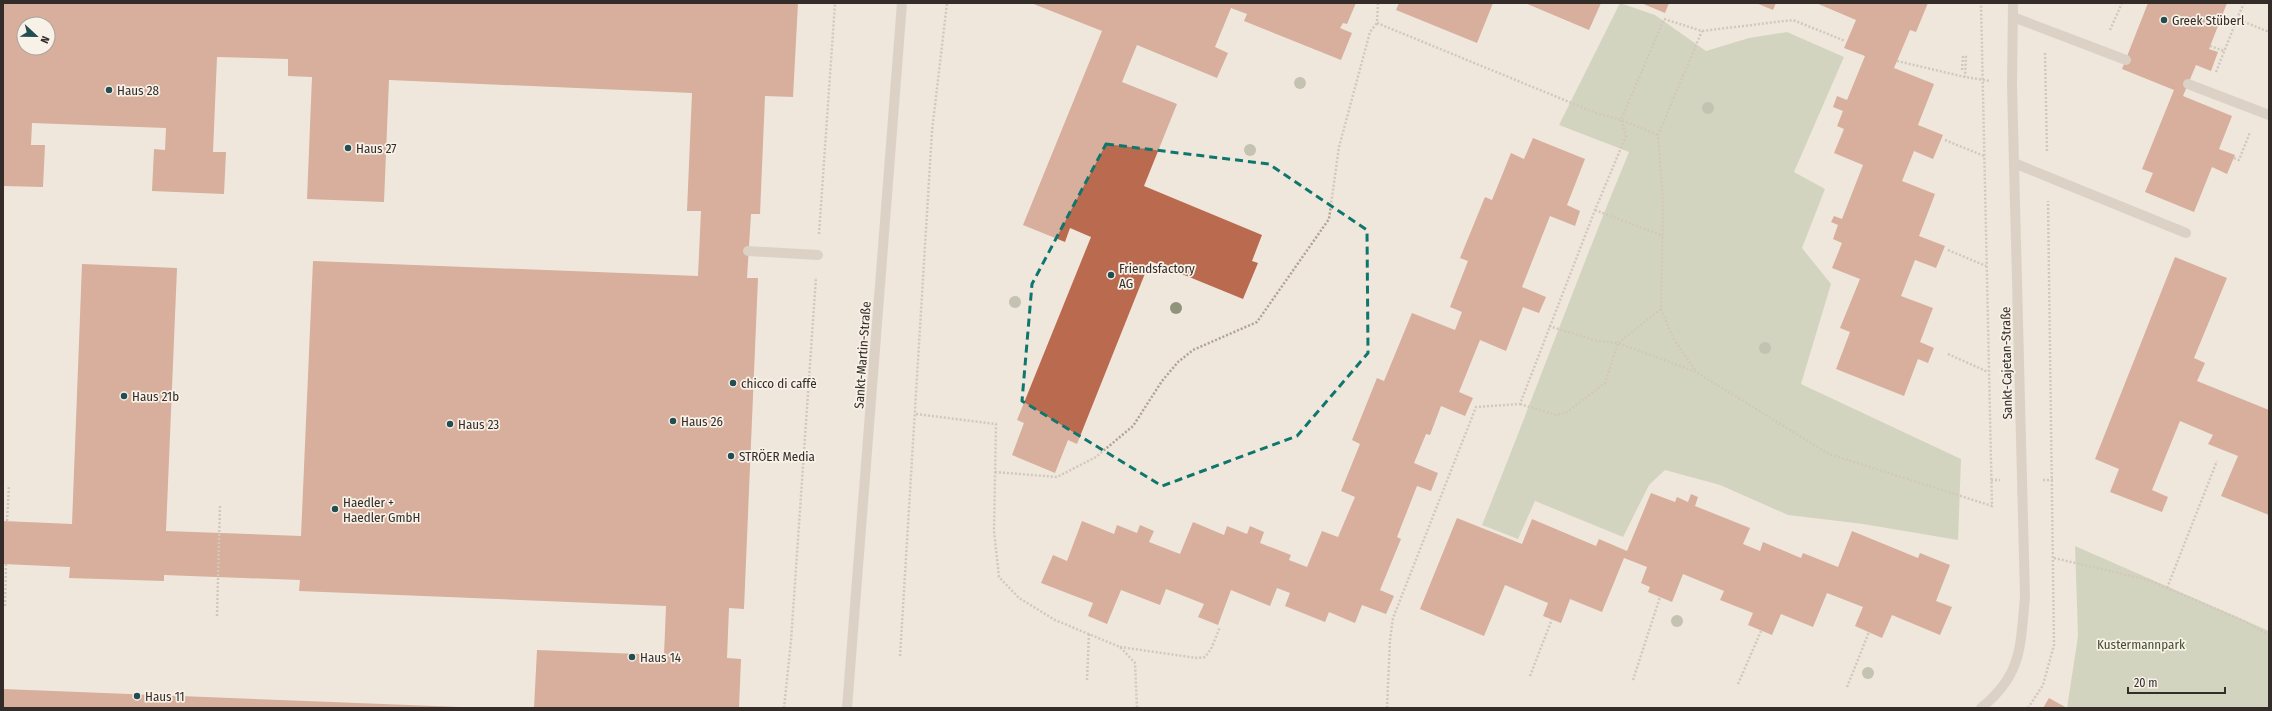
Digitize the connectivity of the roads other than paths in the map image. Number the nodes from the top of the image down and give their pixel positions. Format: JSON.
{"nodes":[{"id":1,"x":902,"y":3,"type":"edge"},
{"id":2,"x":2013,"y":3,"type":"edge"},
{"id":3,"x":2013,"y":16,"type":"junction"},
{"id":4,"x":2126,"y":60,"type":"dead end"},
{"id":5,"x":2188,"y":84,"type":"dead end"},
{"id":6,"x":2269,"y":115,"type":"edge"},
{"id":7,"x":2014,"y":163,"type":"junction"},
{"id":8,"x":2186,"y":233,"type":"dead end"},
{"id":9,"x":748,"y":251,"type":"dead end"},
{"id":10,"x":818,"y":255,"type":"road end"},
{"id":11,"x":847,"y":708,"type":"edge"},
{"id":12,"x":1981,"y":708,"type":"edge"}],
"edges":[{"from":1,"to":11,"type":"street","name":"Sankt-Martin-Straße"},
{"from":2,"to":3,"type":"street","name":"Sankt-Cajetan-Straße"},
{"from":3,"to":4,"type":"street"},
{"from":3,"to":7,"type":"street","name":"Sankt-Cajetan-Straße"},
{"from":5,"to":6,"type":"street"},
{"from":7,"to":8,"type":"street"},
{"from":7,"to":12,"type":"street","name":"Sankt-Cajetan-Straße"},
{"from":9,"to":10,"type":"street"}]}
